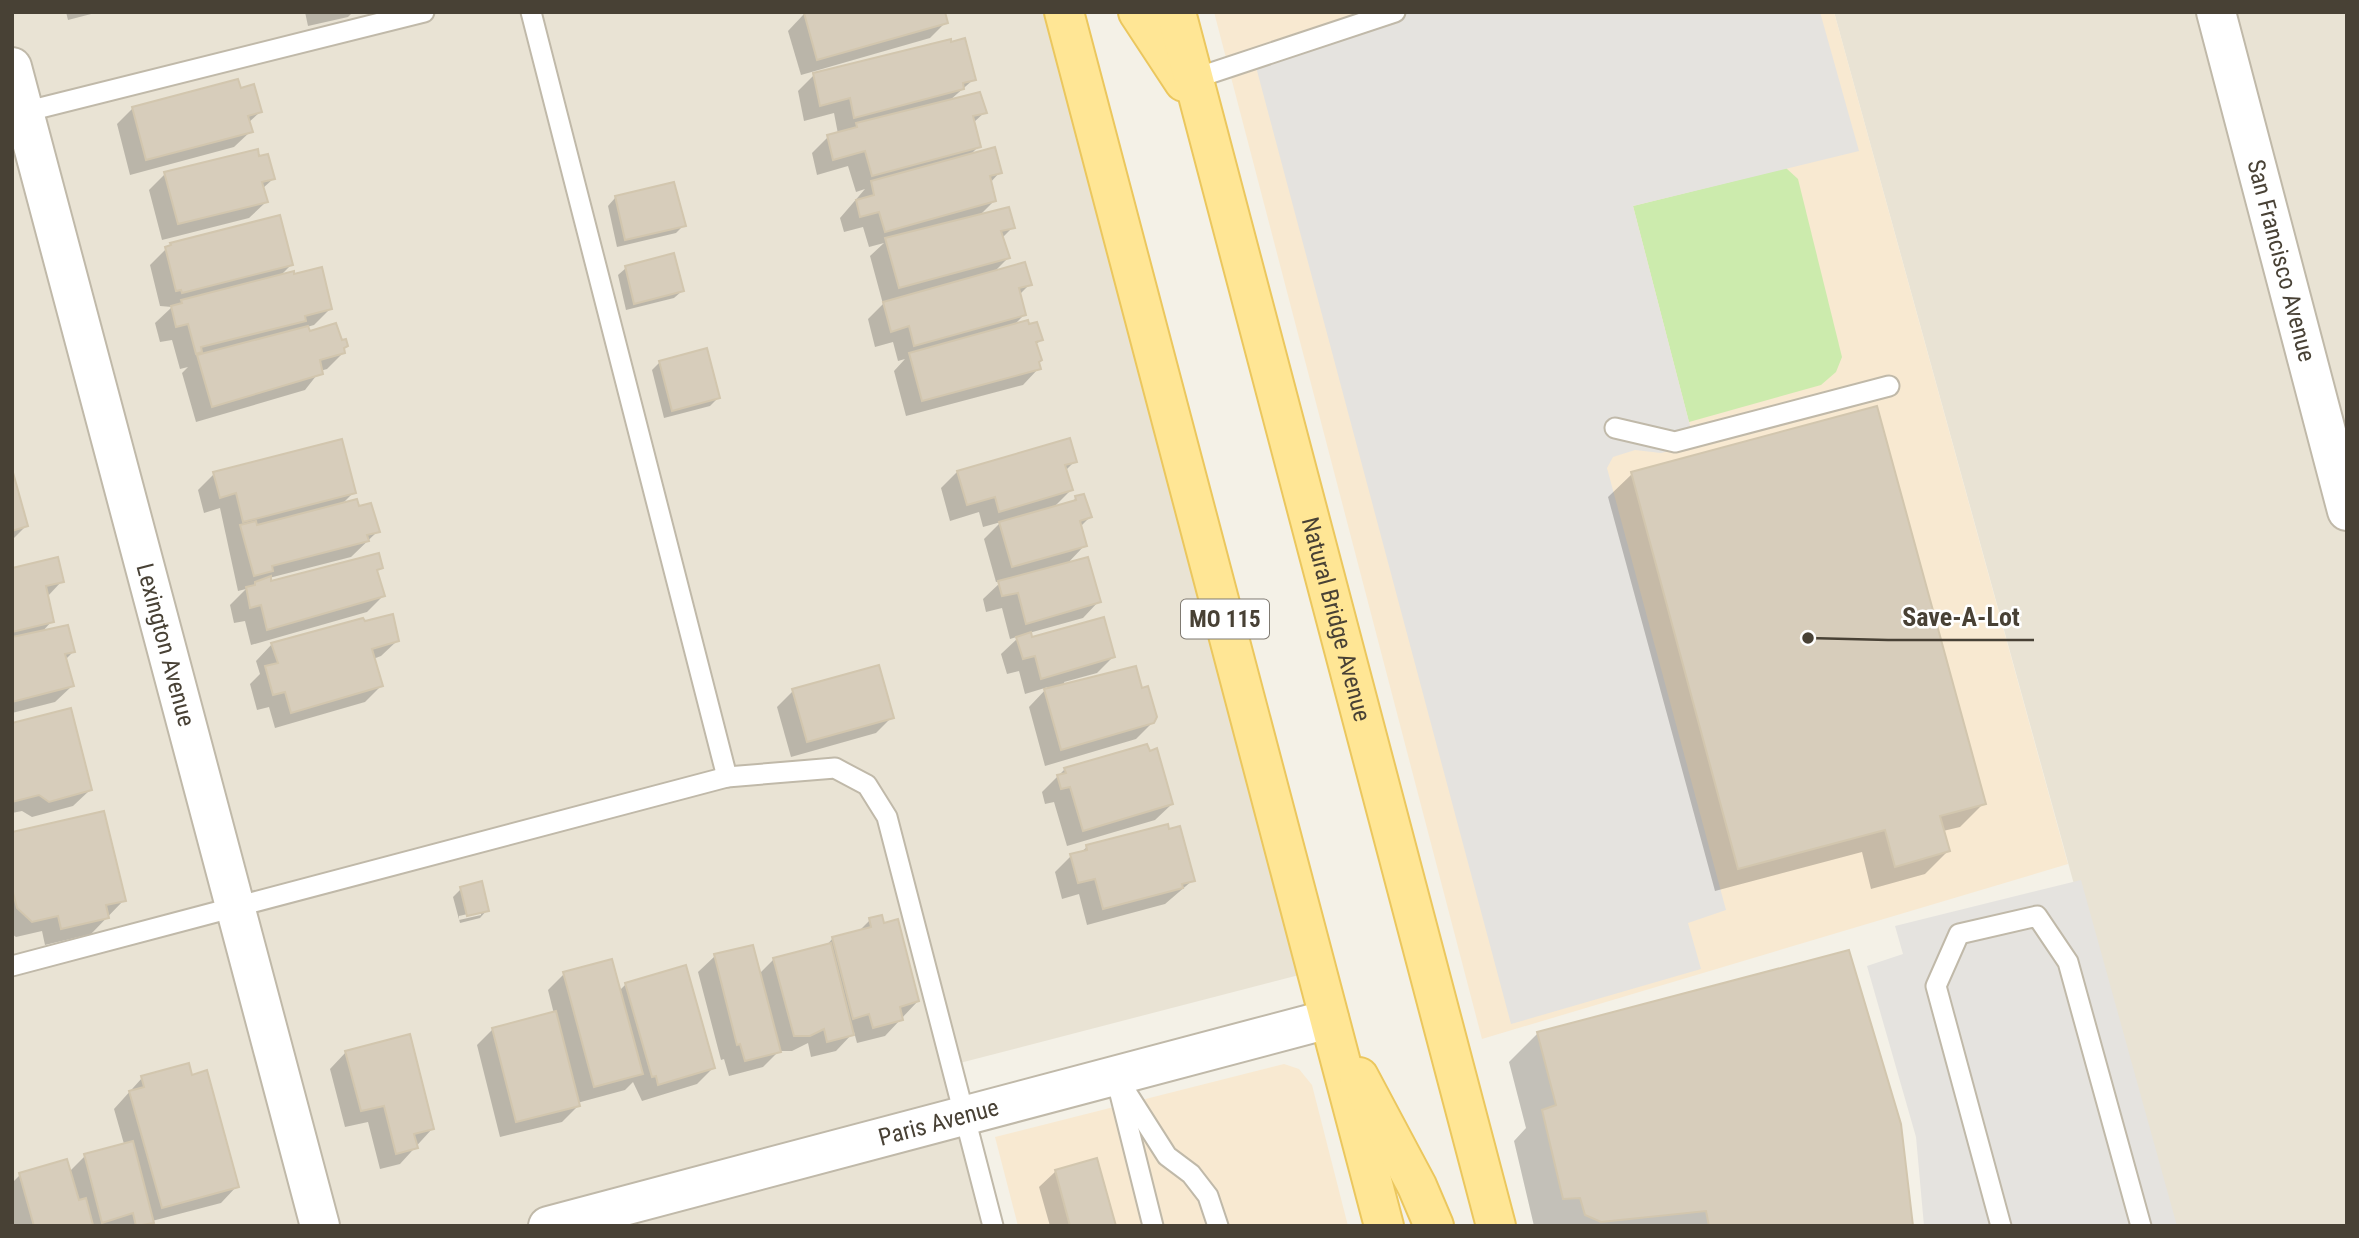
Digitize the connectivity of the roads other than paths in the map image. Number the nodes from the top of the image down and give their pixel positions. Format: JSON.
{"nodes":[{"id":1,"x":424,"y":12,"type":"edge"},
{"id":2,"x":531,"y":12,"type":"edge"},
{"id":3,"x":1064,"y":12,"type":"edge"},
{"id":4,"x":1138,"y":12,"type":"edge"},
{"id":5,"x":1176,"y":12,"type":"edge"},
{"id":6,"x":1395,"y":12,"type":"edge"},
{"id":7,"x":2216,"y":12,"type":"edge"},
{"id":8,"x":12,"y":66,"type":"edge"},
{"id":9,"x":1197,"y":93,"type":"junction"},
{"id":10,"x":24,"y":112,"type":"junction"},
{"id":11,"x":1889,"y":386,"type":"dead end"},
{"id":12,"x":1615,"y":428,"type":"dead end"},
{"id":13,"x":2347,"y":511,"type":"edge"},
{"id":14,"x":727,"y":776,"type":"junction"},
{"id":15,"x":236,"y":909,"type":"junction"},
{"id":16,"x":12,"y":966,"type":"edge"},
{"id":17,"x":1329,"y":1019,"type":"junction"},
{"id":18,"x":1116,"y":1076,"type":"junction"},
{"id":19,"x":964,"y":1116,"type":"junction"},
{"id":20,"x":320,"y":1226,"type":"edge"},
{"id":21,"x":548,"y":1226,"type":"edge"},
{"id":22,"x":993,"y":1226,"type":"edge"},
{"id":23,"x":1153,"y":1226,"type":"edge"},
{"id":24,"x":1218,"y":1226,"type":"edge"},
{"id":25,"x":1384,"y":1226,"type":"edge"},
{"id":26,"x":1434,"y":1226,"type":"edge"},
{"id":27,"x":1496,"y":1226,"type":"edge"},
{"id":28,"x":2001,"y":1226,"type":"edge"},
{"id":29,"x":2140,"y":1226,"type":"edge"}],
"edges":[{"from":1,"to":10,"type":"lane"},
{"from":2,"to":14,"type":"lane"},
{"from":3,"to":17,"type":"main road","number":"MO 115"},
{"from":4,"to":9,"type":"main road"},
{"from":5,"to":9,"type":"main road","name":"Natural Bridge Avenue"},
{"from":6,"to":9,"type":"lane"},
{"from":7,"to":13,"type":"street","name":"San Francisco Avenue"},
{"from":8,"to":10,"type":"street","name":"Lexington Avenue"},
{"from":9,"to":27,"type":"main road","name":"Natural Bridge Avenue"},
{"from":10,"to":15,"type":"street","name":"Lexington Avenue"},
{"from":11,"to":12,"type":"lane"},
{"from":14,"to":15,"type":"lane"},
{"from":14,"to":19,"type":"lane"},
{"from":15,"to":16,"type":"lane"},
{"from":15,"to":20,"type":"street","name":"Lexington Avenue"},
{"from":17,"to":18,"type":"street","name":"Paris Avenue"},
{"from":17,"to":25,"type":"main road","number":"MO 115"},
{"from":17,"to":26,"type":"main road"},
{"from":18,"to":19,"type":"street","name":"Paris Avenue"},
{"from":18,"to":23,"type":"lane"},
{"from":18,"to":24,"type":"lane"},
{"from":19,"to":21,"type":"street","name":"Paris Avenue"},
{"from":19,"to":22,"type":"lane"},
{"from":28,"to":29,"type":"lane"}]}
